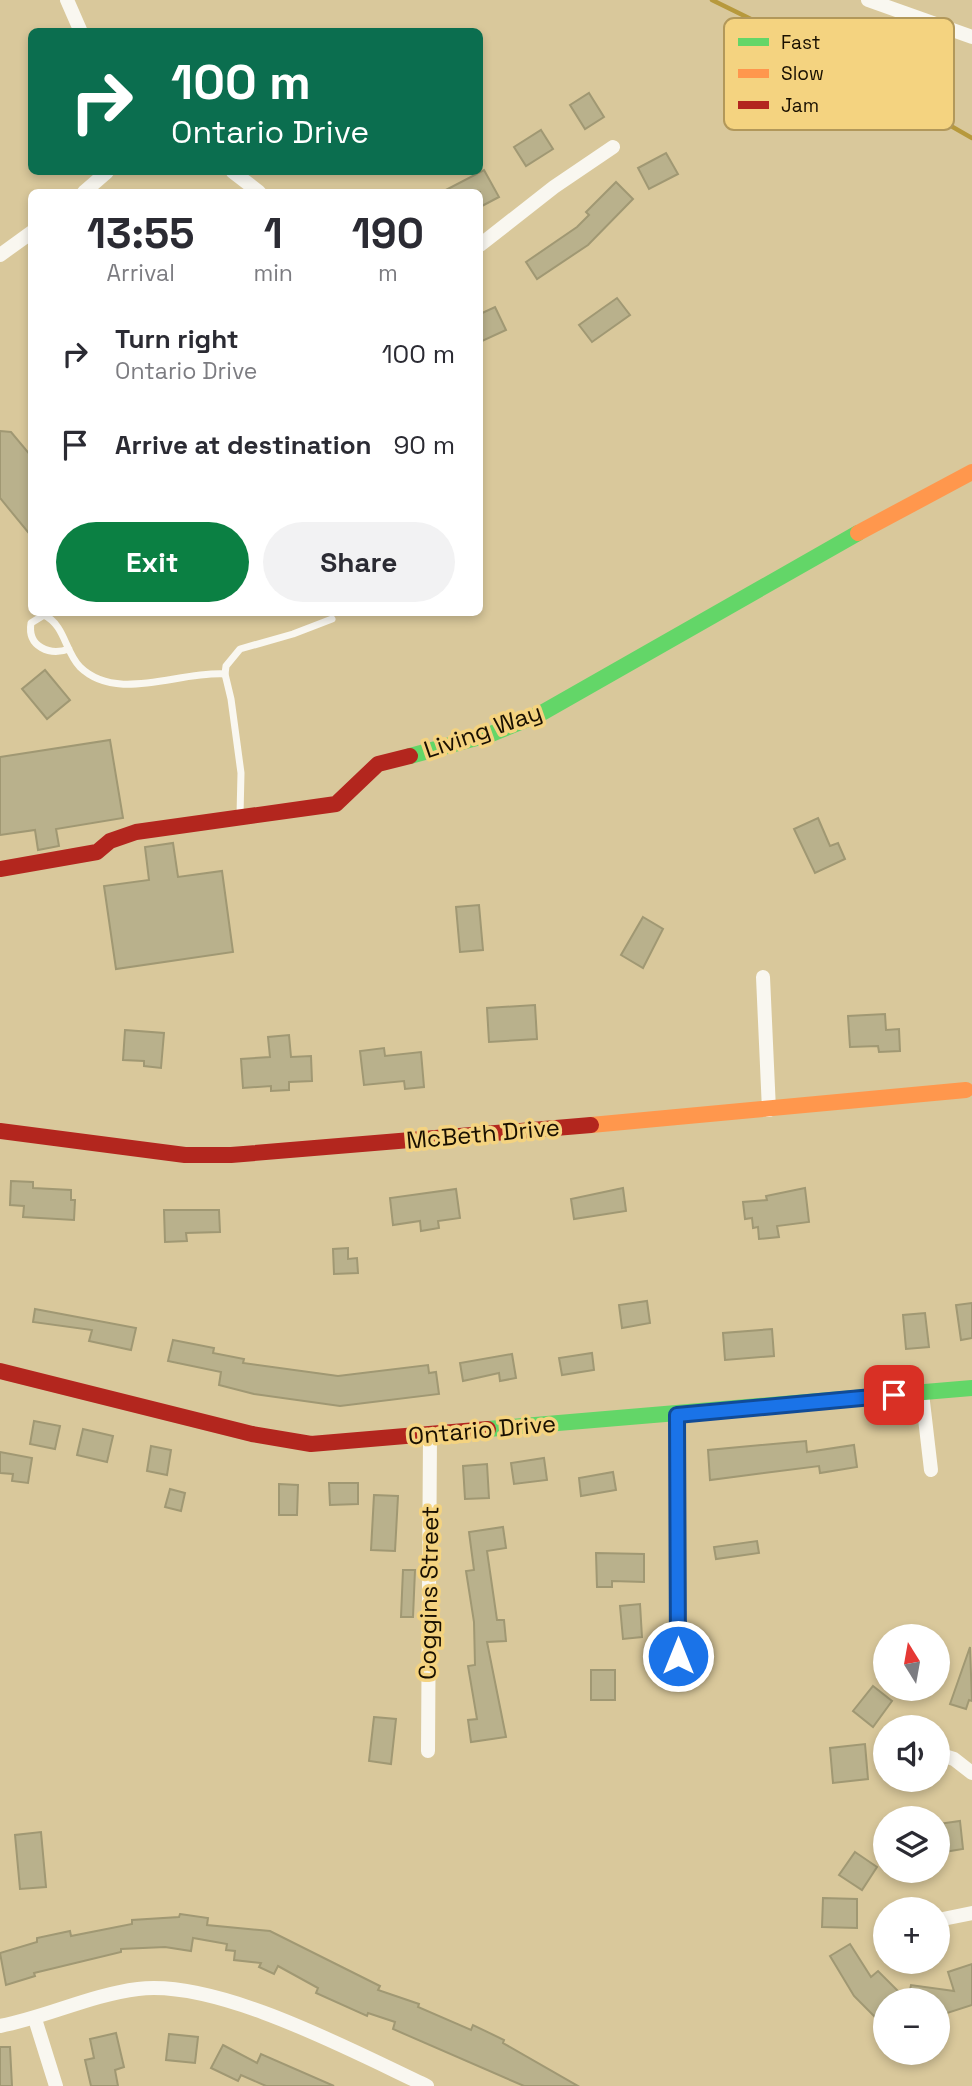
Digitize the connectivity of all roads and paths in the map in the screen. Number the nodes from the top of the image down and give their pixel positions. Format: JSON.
{"nodes":[{"id":1,"x":67,"y":0,"type":"edge"},
{"id":2,"x":868,"y":0,"type":"edge"},
{"id":3,"x":919,"y":18,"type":"edge"},
{"id":4,"x":79,"y":28,"type":"edge"},
{"id":5,"x":954,"y":31,"type":"edge"},
{"id":6,"x":972,"y":37,"type":"edge"},
{"id":7,"x":613,"y":147,"type":"dead end"},
{"id":8,"x":104,"y":175,"type":"edge"},
{"id":9,"x":237,"y":175,"type":"edge"},
{"id":10,"x":87,"y":189,"type":"edge"},
{"id":11,"x":255,"y":189,"type":"edge"},
{"id":12,"x":28,"y":235,"type":"edge"},
{"id":13,"x":483,"y":243,"type":"edge"},
{"id":14,"x":0,"y":255,"type":"edge"},
{"id":15,"x":972,"y":472,"type":"edge"},
{"id":16,"x":42,"y":616,"type":"edge"},
{"id":17,"x":46,"y":616,"type":"edge"},
{"id":18,"x":332,"y":619,"type":"dead end"},
{"id":19,"x":69,"y":649,"type":"junction"},
{"id":20,"x":225,"y":674,"type":"junction"},
{"id":21,"x":240,"y":819,"type":"junction"},
{"id":22,"x":0,"y":869,"type":"edge"},
{"id":23,"x":764,"y":977,"type":"dead end"},
{"id":24,"x":966,"y":1090,"type":"dead end"},
{"id":25,"x":769,"y":1110,"type":"junction"},
{"id":26,"x":0,"y":1131,"type":"edge"},
{"id":27,"x":0,"y":1371,"type":"edge"},
{"id":28,"x":972,"y":1388,"type":"edge"},
{"id":29,"x":922,"y":1393,"type":"junction"},
{"id":30,"x":677,"y":1415,"type":"junction"},
{"id":31,"x":430,"y":1435,"type":"junction"},
{"id":32,"x":931,"y":1470,"type":"dead end"},
{"id":33,"x":678,"y":1682,"type":"dead end"},
{"id":34,"x":428,"y":1751,"type":"dead end"},
{"id":35,"x":950,"y":1758,"type":"edge"},
{"id":36,"x":972,"y":1773,"type":"edge"},
{"id":37,"x":972,"y":1913,"type":"edge"},
{"id":38,"x":950,"y":1918,"type":"edge"},
{"id":39,"x":36,"y":2019,"type":"junction"},
{"id":40,"x":0,"y":2026,"type":"edge"},
{"id":41,"x":56,"y":2086,"type":"edge"},
{"id":42,"x":427,"y":2086,"type":"edge"}],
"edges":[{"from":1,"to":4,"type":"street"},
{"from":2,"to":3,"type":"street"},
{"from":5,"to":6,"type":"street"},
{"from":7,"to":13,"type":"street"},
{"from":8,"to":10,"type":"street"},
{"from":9,"to":11,"type":"street"},
{"from":12,"to":14,"type":"street"},
{"from":15,"to":21,"type":"street","name":"Living Way"},
{"from":16,"to":19,"type":"lane"},
{"from":17,"to":19,"type":"lane"},
{"from":18,"to":20,"type":"lane"},
{"from":19,"to":20,"type":"lane"},
{"from":20,"to":21,"type":"lane"},
{"from":21,"to":22,"type":"street","name":"Living Way"},
{"from":23,"to":25,"type":"street"},
{"from":24,"to":25,"type":"street","name":"McBeth Drive"},
{"from":25,"to":26,"type":"street","name":"McBeth Drive"},
{"from":27,"to":31,"type":"street","name":"Ontario Drive"},
{"from":28,"to":29,"type":"street","name":"Ontario Drive"},
{"from":29,"to":30,"type":"street","name":"Ontario Drive"},
{"from":29,"to":32,"type":"street"},
{"from":30,"to":31,"type":"street","name":"Ontario Drive"},
{"from":30,"to":33,"type":"street"},
{"from":31,"to":34,"type":"street","name":"Coggins Street"},
{"from":35,"to":36,"type":"street"},
{"from":37,"to":38,"type":"street"},
{"from":39,"to":40,"type":"street"},
{"from":39,"to":41,"type":"street"},
{"from":39,"to":42,"type":"street"}]}
